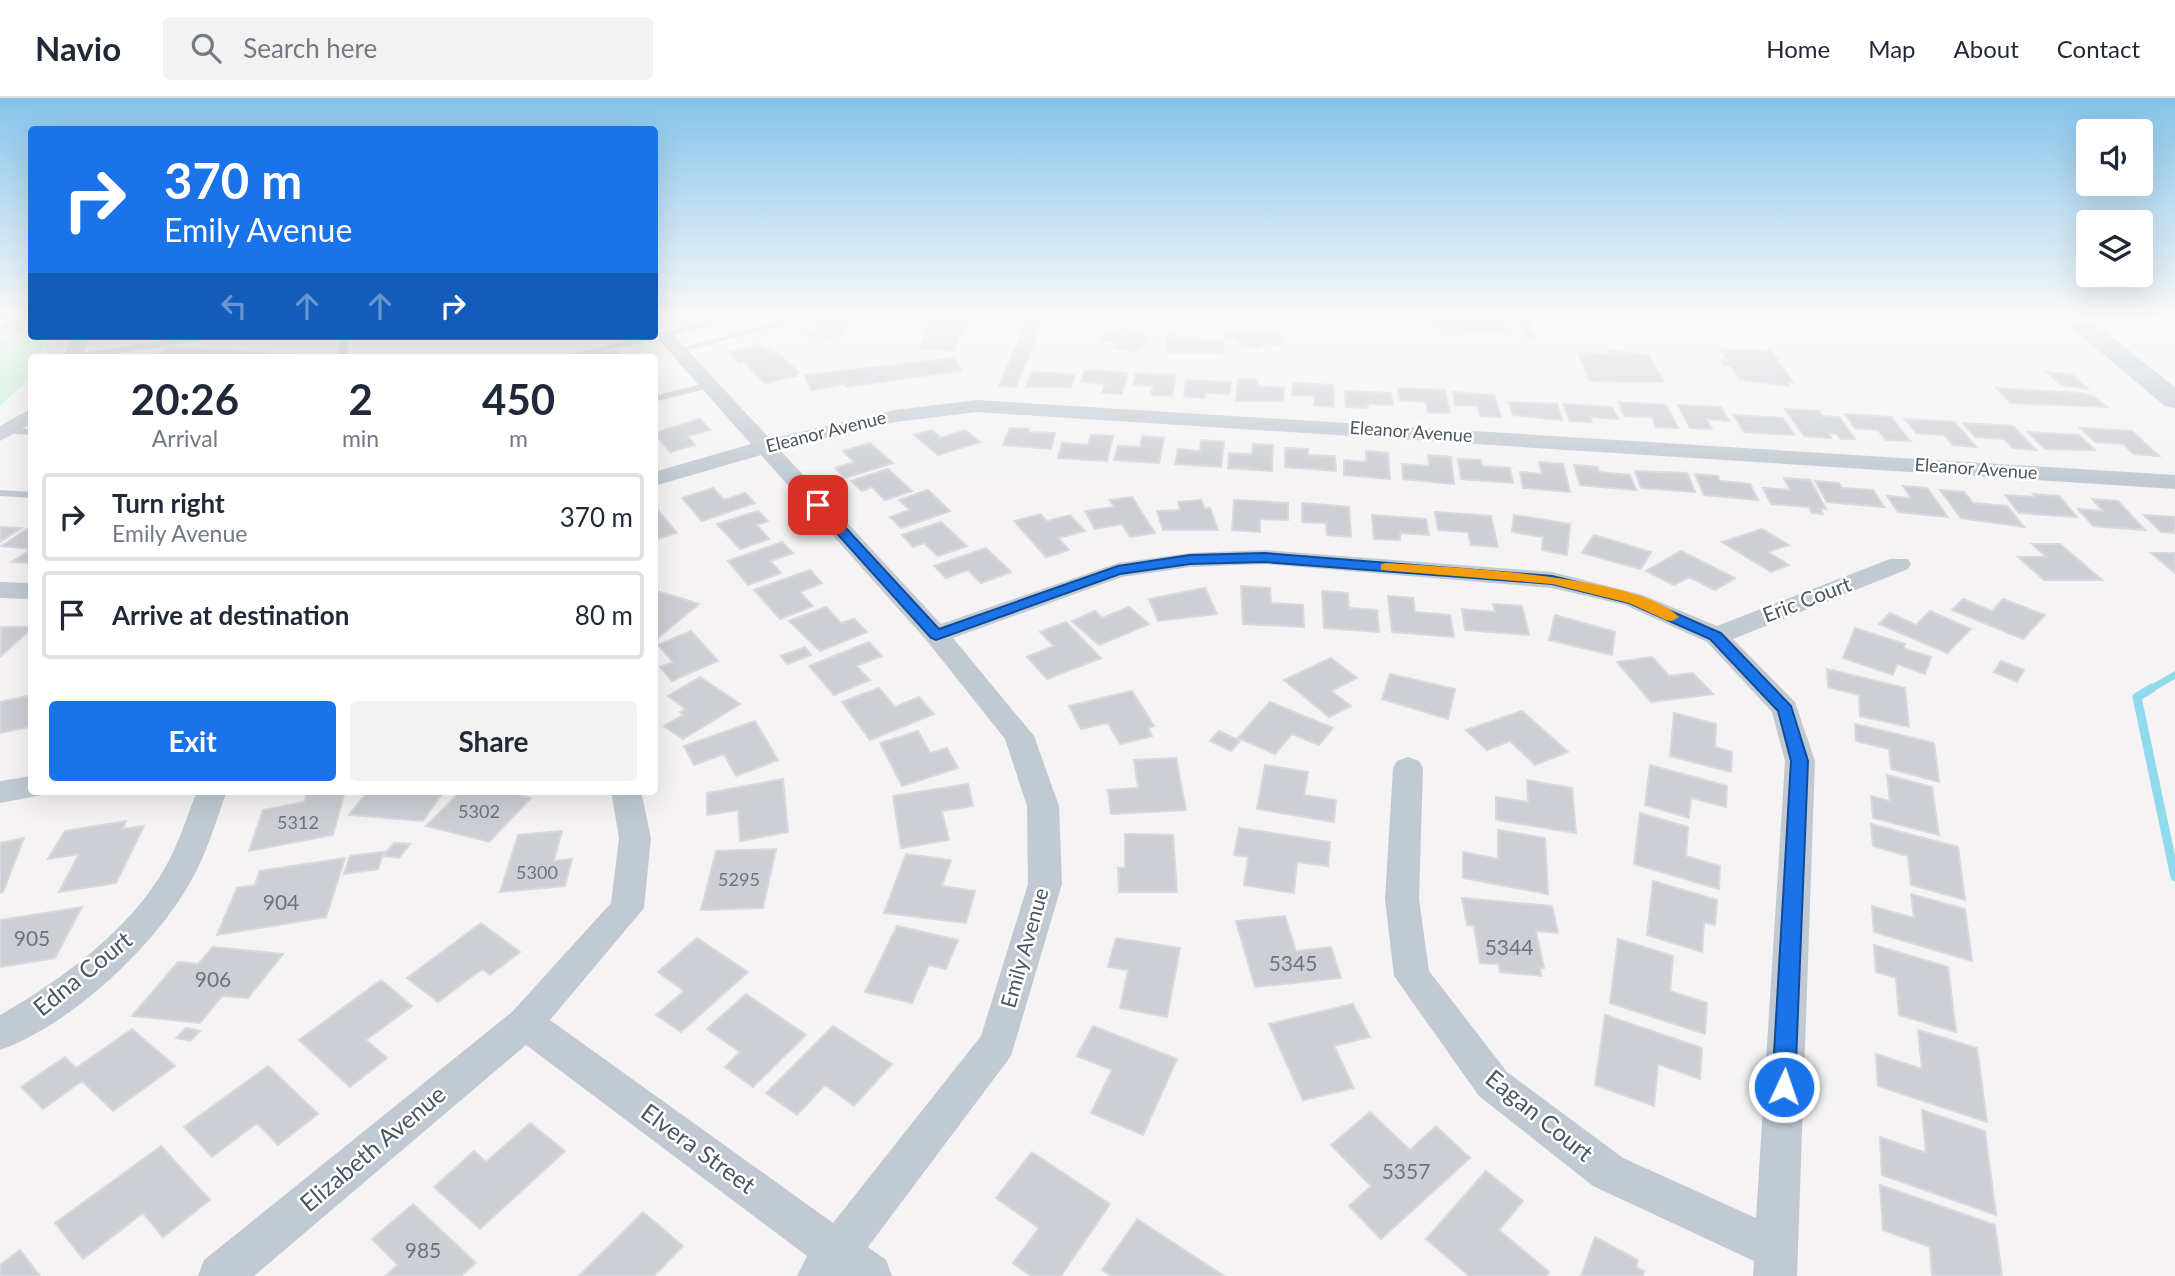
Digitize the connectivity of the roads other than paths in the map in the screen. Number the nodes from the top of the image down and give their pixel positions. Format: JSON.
{"nodes":[{"id":1,"x":699,"y":373,"type":"edge"},
{"id":2,"x":2141,"y":373,"type":"edge"},
{"id":3,"x":710,"y":385,"type":"junction"},
{"id":4,"x":658,"y":399,"type":"edge"},
{"id":5,"x":2175,"y":400,"type":"edge"},
{"id":6,"x":28,"y":417,"type":"edge"},
{"id":7,"x":28,"y":432,"type":"edge"},
{"id":8,"x":3,"y":433,"type":"edge"},
{"id":9,"x":766,"y":447,"type":"junction"},
{"id":10,"x":658,"y":478,"type":"edge"},
{"id":11,"x":2175,"y":482,"type":"edge"},
{"id":12,"x":0,"y":493,"type":"edge"},
{"id":13,"x":28,"y":495,"type":"edge"},
{"id":14,"x":1899,"y":564,"type":"dead end"},
{"id":15,"x":0,"y":590,"type":"edge"},
{"id":16,"x":28,"y":591,"type":"edge"},
{"id":17,"x":936,"y":635,"type":"junction"},
{"id":18,"x":1716,"y":636,"type":"junction"},
{"id":19,"x":1408,"y":768,"type":"dead end"},
{"id":20,"x":28,"y":788,"type":"edge"},
{"id":21,"x":0,"y":792,"type":"edge"},
{"id":22,"x":210,"y":795,"type":"edge"},
{"id":23,"x":627,"y":795,"type":"edge"},
{"id":24,"x":525,"y":1023,"type":"junction"},
{"id":25,"x":0,"y":1034,"type":"edge"},
{"id":26,"x":1775,"y":1263,"type":"edge"},
{"id":27,"x":828,"y":1264,"type":"edge"},
{"id":28,"x":220,"y":1276,"type":"edge"},
{"id":29,"x":870,"y":1276,"type":"edge"}],
"edges":[{"from":1,"to":3,"type":"street","name":"Emily Avenue"},
{"from":2,"to":5,"type":"street"},
{"from":3,"to":4,"type":"lane"},
{"from":3,"to":9,"type":"street","name":"Emily Avenue"},
{"from":6,"to":8,"type":"street"},
{"from":7,"to":8,"type":"lane"},
{"from":9,"to":10,"type":"street","name":"Eleanor Avenue"},
{"from":9,"to":11,"type":"street","name":"Eleanor Avenue"},
{"from":9,"to":17,"type":"street","name":"Emily Avenue"},
{"from":12,"to":13,"type":"lane"},
{"from":14,"to":18,"type":"street","name":"Eric Court"},
{"from":15,"to":16,"type":"street"},
{"from":17,"to":18,"type":"street"},
{"from":17,"to":27,"type":"street","name":"Emily Avenue"},
{"from":18,"to":26,"type":"street"},
{"from":19,"to":26,"type":"street","name":"Eagan Court"},
{"from":20,"to":21,"type":"street"},
{"from":22,"to":25,"type":"street","name":"Edna Court"},
{"from":23,"to":24,"type":"street","name":"Elizabeth Avenue"},
{"from":24,"to":27,"type":"street","name":"Elvera Street"},
{"from":24,"to":28,"type":"street","name":"Elizabeth Avenue"},
{"from":27,"to":29,"type":"street","name":"Elvera Street"}]}
